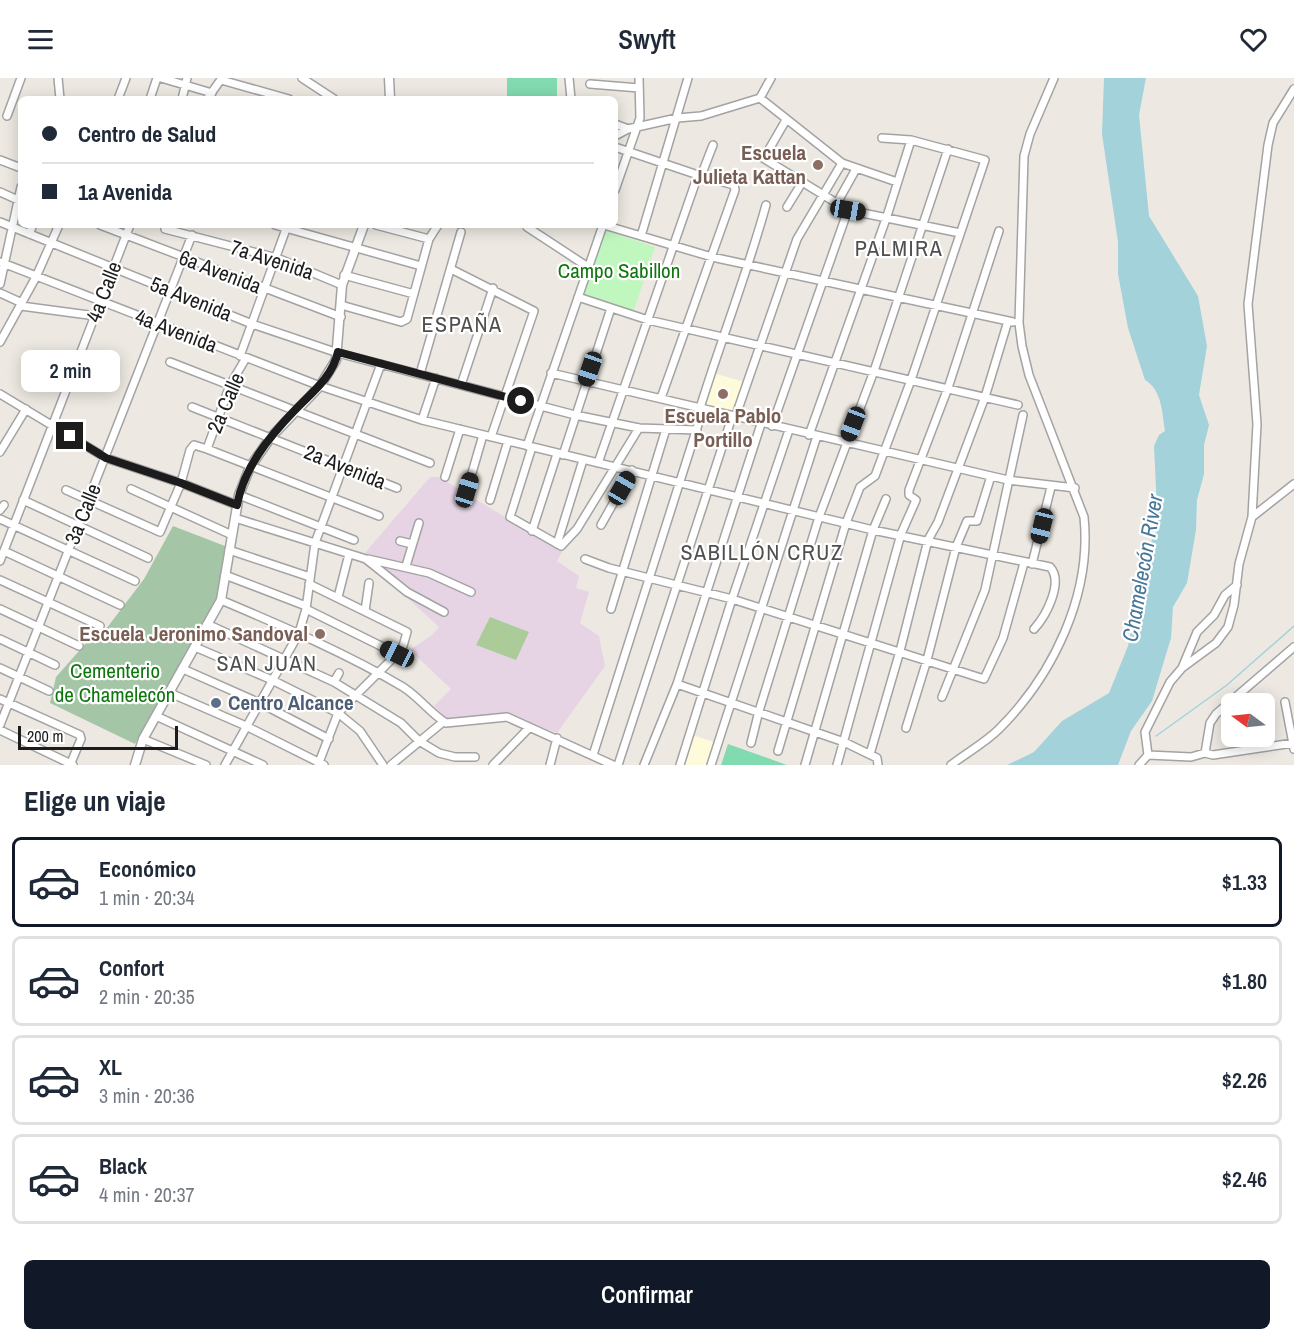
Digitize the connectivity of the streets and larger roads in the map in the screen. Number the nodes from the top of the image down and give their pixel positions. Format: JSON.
{"nodes":[{"id":1,"x":21,"y":78,"type":"edge"},
{"id":2,"x":58,"y":78,"type":"edge"},
{"id":3,"x":126,"y":78,"type":"edge"},
{"id":4,"x":159,"y":78,"type":"edge"},
{"id":5,"x":302,"y":78,"type":"edge"},
{"id":6,"x":389,"y":78,"type":"edge"},
{"id":7,"x":569,"y":78,"type":"edge"},
{"id":8,"x":639,"y":78,"type":"edge"},
{"id":9,"x":688,"y":78,"type":"edge"},
{"id":10,"x":771,"y":78,"type":"edge"},
{"id":11,"x":1054,"y":78,"type":"edge"},
{"id":12,"x":221,"y":79,"type":"edge"},
{"id":13,"x":186,"y":81,"type":"edge"},
{"id":14,"x":310,"y":81,"type":"edge"},
{"id":15,"x":590,"y":84,"type":"dead end"},
{"id":16,"x":639,"y":88,"type":"junction"},
{"id":17,"x":1294,"y":89,"type":"edge"},
{"id":18,"x":60,"y":96,"type":"edge"},
{"id":19,"x":119,"y":96,"type":"edge"},
{"id":20,"x":151,"y":96,"type":"edge"},
{"id":21,"x":183,"y":96,"type":"edge"},
{"id":22,"x":209,"y":96,"type":"edge"},
{"id":23,"x":279,"y":96,"type":"edge"},
{"id":24,"x":330,"y":96,"type":"edge"},
{"id":25,"x":390,"y":96,"type":"edge"},
{"id":26,"x":571,"y":96,"type":"edge"},
{"id":27,"x":760,"y":98,"type":"junction"},
{"id":28,"x":7,"y":116,"type":"dead end"},
{"id":29,"x":677,"y":118,"type":"junction"},
{"id":30,"x":786,"y":120,"type":"junction"},
{"id":31,"x":618,"y":125,"type":"edge"},
{"id":32,"x":637,"y":127,"type":"junction"},
{"id":33,"x":628,"y":129,"type":"junction"},
{"id":34,"x":618,"y":134,"type":"edge"},
{"id":35,"x":882,"y":138,"type":"dead end"},
{"id":36,"x":911,"y":140,"type":"junction"},
{"id":37,"x":713,"y":145,"type":"dead end"},
{"id":38,"x":618,"y":148,"type":"edge"},
{"id":39,"x":750,"y":150,"type":"dead end"},
{"id":40,"x":948,"y":150,"type":"junction"},
{"id":41,"x":628,"y":152,"type":"junction"},
{"id":42,"x":764,"y":158,"type":"junction"},
{"id":43,"x":0,"y":160,"type":"edge"},
{"id":44,"x":664,"y":162,"type":"junction"},
{"id":45,"x":842,"y":163,"type":"junction"},
{"id":46,"x":18,"y":167,"type":"edge"},
{"id":47,"x":856,"y":169,"type":"junction"},
{"id":48,"x":700,"y":175,"type":"junction"},
{"id":49,"x":618,"y":181,"type":"edge"},
{"id":50,"x":803,"y":181,"type":"junction"},
{"id":51,"x":897,"y":182,"type":"junction"},
{"id":52,"x":0,"y":192,"type":"edge"},
{"id":53,"x":825,"y":194,"type":"junction"},
{"id":54,"x":18,"y":200,"type":"joint"},
{"id":55,"x":837,"y":202,"type":"junction"},
{"id":56,"x":766,"y":206,"type":"dead end"},
{"id":57,"x":787,"y":207,"type":"dead end"},
{"id":58,"x":848,"y":210,"type":"junction"},
{"id":59,"x":887,"y":216,"type":"junction"},
{"id":60,"x":0,"y":222,"type":"edge"},
{"id":61,"x":922,"y":225,"type":"junction"},
{"id":62,"x":13,"y":226,"type":"junction"},
{"id":63,"x":32,"y":228,"type":"edge"},
{"id":64,"x":58,"y":228,"type":"edge"},
{"id":65,"x":108,"y":228,"type":"edge"},
{"id":66,"x":129,"y":228,"type":"edge"},
{"id":67,"x":363,"y":228,"type":"edge"},
{"id":68,"x":388,"y":228,"type":"edge"},
{"id":69,"x":436,"y":228,"type":"edge"},
{"id":70,"x":528,"y":228,"type":"edge"},
{"id":71,"x":602,"y":228,"type":"edge"},
{"id":72,"x":613,"y":228,"type":"edge"},
{"id":73,"x":165,"y":229,"type":"dead end"},
{"id":74,"x":286,"y":229,"type":"joint"},
{"id":75,"x":999,"y":231,"type":"dead end"},
{"id":76,"x":460,"y":232,"type":"dead end"},
{"id":77,"x":960,"y":233,"type":"junction"},
{"id":78,"x":29,"y":234,"type":"junction"},
{"id":79,"x":126,"y":235,"type":"junction"},
{"id":80,"x":192,"y":235,"type":"junction"},
{"id":81,"x":641,"y":236,"type":"junction"},
{"id":82,"x":429,"y":238,"type":"junction"},
{"id":83,"x":51,"y":244,"type":"junction"},
{"id":84,"x":355,"y":248,"type":"junction"},
{"id":85,"x":675,"y":248,"type":"junction"},
{"id":86,"x":712,"y":257,"type":"junction"},
{"id":87,"x":183,"y":258,"type":"junction"},
{"id":88,"x":277,"y":258,"type":"junction"},
{"id":89,"x":2,"y":263,"type":"edge"},
{"id":90,"x":749,"y":265,"type":"junction"},
{"id":91,"x":421,"y":266,"type":"junction"},
{"id":92,"x":588,"y":267,"type":"junction"},
{"id":93,"x":114,"y":268,"type":"junction"},
{"id":94,"x":451,"y":269,"type":"junction"},
{"id":95,"x":785,"y":273,"type":"junction"},
{"id":96,"x":344,"y":275,"type":"junction"},
{"id":97,"x":36,"y":277,"type":"junction"},
{"id":98,"x":823,"y":282,"type":"junction"},
{"id":99,"x":0,"y":284,"type":"edge"},
{"id":100,"x":342,"y":285,"type":"junction"},
{"id":101,"x":492,"y":288,"type":"junction"},
{"id":102,"x":861,"y":289,"type":"junction"},
{"id":103,"x":265,"y":290,"type":"junction"},
{"id":104,"x":170,"y":291,"type":"junction"},
{"id":105,"x":0,"y":292,"type":"edge"},
{"id":106,"x":414,"y":294,"type":"junction"},
{"id":107,"x":578,"y":297,"type":"junction"},
{"id":108,"x":899,"y":297,"type":"junction"},
{"id":109,"x":101,"y":302,"type":"junction"},
{"id":110,"x":22,"y":304,"type":"junction"},
{"id":111,"x":937,"y":305,"type":"junction"},
{"id":112,"x":342,"y":306,"type":"junction"},
{"id":113,"x":611,"y":308,"type":"junction"},
{"id":114,"x":972,"y":313,"type":"junction"},
{"id":115,"x":96,"y":316,"type":"junction"},
{"id":116,"x":341,"y":317,"type":"junction"},
{"id":117,"x":648,"y":320,"type":"junction"},
{"id":118,"x":1008,"y":321,"type":"junction"},
{"id":119,"x":1019,"y":323,"type":"junction"},
{"id":120,"x":158,"y":324,"type":"junction"},
{"id":121,"x":252,"y":324,"type":"junction"},
{"id":122,"x":686,"y":328,"type":"junction"},
{"id":123,"x":722,"y":336,"type":"junction"},
{"id":124,"x":0,"y":342,"type":"edge"},
{"id":125,"x":760,"y":345,"type":"junction"},
{"id":126,"x":338,"y":352,"type":"junction"},
{"id":127,"x":798,"y":354,"type":"junction"},
{"id":128,"x":243,"y":357,"type":"junction"},
{"id":129,"x":170,"y":362,"type":"dead end"},
{"id":130,"x":836,"y":362,"type":"junction"},
{"id":131,"x":381,"y":364,"type":"junction"},
{"id":132,"x":874,"y":371,"type":"junction"},
{"id":133,"x":551,"y":373,"type":"junction"},
{"id":134,"x":420,"y":374,"type":"junction"},
{"id":135,"x":436,"y":378,"type":"junction"},
{"id":136,"x":911,"y":380,"type":"junction"},
{"id":137,"x":586,"y":382,"type":"junction"},
{"id":138,"x":230,"y":385,"type":"junction"},
{"id":139,"x":461,"y":385,"type":"junction"},
{"id":140,"x":320,"y":386,"type":"junction"},
{"id":141,"x":948,"y":388,"type":"junction"},
{"id":142,"x":623,"y":390,"type":"junction"},
{"id":143,"x":1,"y":396,"type":"edge"},
{"id":144,"x":503,"y":397,"type":"junction"},
{"id":145,"x":985,"y":397,"type":"junction"},
{"id":146,"x":661,"y":399,"type":"junction"},
{"id":147,"x":368,"y":404,"type":"junction"},
{"id":148,"x":539,"y":405,"type":"junction"},
{"id":149,"x":1018,"y":405,"type":"dead end"},
{"id":150,"x":192,"y":407,"type":"dead end"},
{"id":151,"x":26,"y":409,"type":"junction"},
{"id":152,"x":701,"y":409,"type":"junction"},
{"id":153,"x":293,"y":412,"type":"junction"},
{"id":154,"x":575,"y":415,"type":"junction"},
{"id":155,"x":1023,"y":415,"type":"dead end"},
{"id":156,"x":218,"y":417,"type":"junction"},
{"id":157,"x":733,"y":418,"type":"junction"},
{"id":158,"x":422,"y":420,"type":"junction"},
{"id":159,"x":613,"y":422,"type":"junction"},
{"id":160,"x":52,"y":424,"type":"junction"},
{"id":161,"x":761,"y":424,"type":"junction"},
{"id":162,"x":772,"y":426,"type":"junction"},
{"id":163,"x":639,"y":428,"type":"junction"},
{"id":164,"x":460,"y":429,"type":"junction"},
{"id":165,"x":666,"y":429,"type":"junction"},
{"id":166,"x":697,"y":430,"type":"junction"},
{"id":167,"x":789,"y":430,"type":"junction"},
{"id":168,"x":357,"y":435,"type":"junction"},
{"id":169,"x":813,"y":435,"type":"junction"},
{"id":170,"x":487,"y":436,"type":"junction"},
{"id":171,"x":271,"y":437,"type":"junction"},
{"id":172,"x":508,"y":441,"type":"junction"},
{"id":173,"x":846,"y":441,"type":"junction"},
{"id":174,"x":529,"y":447,"type":"junction"},
{"id":175,"x":207,"y":449,"type":"junction"},
{"id":176,"x":884,"y":450,"type":"junction"},
{"id":177,"x":0,"y":452,"type":"edge"},
{"id":178,"x":560,"y":454,"type":"junction"},
{"id":179,"x":106,"y":458,"type":"junction"},
{"id":180,"x":922,"y":458,"type":"junction"},
{"id":181,"x":583,"y":460,"type":"junction"},
{"id":182,"x":430,"y":463,"type":"dead end"},
{"id":183,"x":598,"y":463,"type":"junction"},
{"id":184,"x":250,"y":467,"type":"junction"},
{"id":185,"x":345,"y":467,"type":"junction"},
{"id":186,"x":616,"y":467,"type":"junction"},
{"id":187,"x":958,"y":468,"type":"junction"},
{"id":188,"x":632,"y":470,"type":"junction"},
{"id":189,"x":653,"y":476,"type":"junction"},
{"id":190,"x":991,"y":476,"type":"junction"},
{"id":191,"x":445,"y":477,"type":"dead end"},
{"id":192,"x":1008,"y":480,"type":"junction"},
{"id":193,"x":681,"y":482,"type":"junction"},
{"id":194,"x":181,"y":483,"type":"junction"},
{"id":195,"x":1294,"y":484,"type":"edge"},
{"id":196,"x":1051,"y":487,"type":"junction"},
{"id":197,"x":397,"y":488,"type":"dead end"},
{"id":198,"x":1075,"y":488,"type":"junction"},
{"id":199,"x":131,"y":489,"type":"dead end"},
{"id":200,"x":66,"y":490,"type":"dead end"},
{"id":201,"x":467,"y":490,"type":"dead end"},
{"id":202,"x":709,"y":490,"type":"junction"},
{"id":203,"x":239,"y":495,"type":"junction"},
{"id":204,"x":737,"y":497,"type":"junction"},
{"id":205,"x":332,"y":499,"type":"junction"},
{"id":206,"x":886,"y":499,"type":"dead end"},
{"id":207,"x":23,"y":500,"type":"junction"},
{"id":208,"x":89,"y":500,"type":"junction"},
{"id":209,"x":490,"y":500,"type":"dead end"},
{"id":210,"x":765,"y":504,"type":"junction"},
{"id":211,"x":237,"y":505,"type":"junction"},
{"id":212,"x":169,"y":508,"type":"junction"},
{"id":213,"x":792,"y":510,"type":"junction"},
{"id":214,"x":379,"y":516,"type":"dead end"},
{"id":215,"x":819,"y":517,"type":"junction"},
{"id":216,"x":1252,"y":517,"type":"junction"},
{"id":217,"x":235,"y":518,"type":"junction"},
{"id":218,"x":0,"y":519,"type":"edge"},
{"id":219,"x":419,"y":523,"type":"dead end"},
{"id":220,"x":846,"y":524,"type":"junction"},
{"id":221,"x":14,"y":525,"type":"junction"},
{"id":222,"x":78,"y":525,"type":"junction"},
{"id":223,"x":601,"y":525,"type":"dead end"},
{"id":224,"x":321,"y":528,"type":"junction"},
{"id":225,"x":873,"y":530,"type":"junction"},
{"id":226,"x":532,"y":531,"type":"junction"},
{"id":227,"x":901,"y":534,"type":"junction"},
{"id":228,"x":232,"y":535,"type":"junction"},
{"id":229,"x":354,"y":540,"type":"dead end"},
{"id":230,"x":928,"y":540,"type":"junction"},
{"id":231,"x":400,"y":541,"type":"dead end"},
{"id":232,"x":315,"y":543,"type":"junction"},
{"id":233,"x":412,"y":544,"type":"junction"},
{"id":234,"x":557,"y":544,"type":"junction"},
{"id":235,"x":956,"y":547,"type":"junction"},
{"id":236,"x":229,"y":550,"type":"junction"},
{"id":237,"x":4,"y":551,"type":"junction"},
{"id":238,"x":68,"y":551,"type":"junction"},
{"id":239,"x":349,"y":554,"type":"junction"},
{"id":240,"x":992,"y":554,"type":"junction"},
{"id":241,"x":148,"y":558,"type":"dead end"},
{"id":242,"x":366,"y":559,"type":"junction"},
{"id":243,"x":585,"y":559,"type":"dead end"},
{"id":244,"x":0,"y":561,"type":"edge"},
{"id":245,"x":1024,"y":563,"type":"junction"},
{"id":246,"x":1032,"y":564,"type":"junction"},
{"id":247,"x":406,"y":566,"type":"junction"},
{"id":248,"x":623,"y":572,"type":"junction"},
{"id":249,"x":225,"y":575,"type":"junction"},
{"id":250,"x":58,"y":577,"type":"junction"},
{"id":251,"x":651,"y":579,"type":"junction"},
{"id":252,"x":0,"y":580,"type":"edge"},
{"id":253,"x":310,"y":580,"type":"junction"},
{"id":254,"x":135,"y":581,"type":"dead end"},
{"id":255,"x":369,"y":583,"type":"dead end"},
{"id":256,"x":678,"y":585,"type":"junction"},
{"id":257,"x":1237,"y":585,"type":"junction"},
{"id":258,"x":471,"y":592,"type":"dead end"},
{"id":259,"x":705,"y":592,"type":"junction"},
{"id":260,"x":338,"y":597,"type":"junction"},
{"id":261,"x":732,"y":599,"type":"junction"},
{"id":262,"x":221,"y":600,"type":"junction"},
{"id":263,"x":49,"y":602,"type":"junction"},
{"id":264,"x":120,"y":605,"type":"dead end"},
{"id":265,"x":306,"y":607,"type":"junction"},
{"id":266,"x":0,"y":609,"type":"edge"},
{"id":267,"x":611,"y":609,"type":"dead end"},
{"id":268,"x":760,"y":609,"type":"junction"},
{"id":269,"x":365,"y":611,"type":"junction"},
{"id":270,"x":444,"y":612,"type":"dead end"},
{"id":271,"x":788,"y":618,"type":"junction"},
{"id":272,"x":207,"y":624,"type":"junction"},
{"id":273,"x":100,"y":626,"type":"dead end"},
{"id":274,"x":816,"y":626,"type":"junction"},
{"id":275,"x":38,"y":627,"type":"junction"},
{"id":276,"x":1034,"y":629,"type":"dead end"},
{"id":277,"x":299,"y":633,"type":"junction"},
{"id":278,"x":843,"y":633,"type":"junction"},
{"id":279,"x":0,"y":639,"type":"edge"},
{"id":280,"x":872,"y":641,"type":"junction"},
{"id":281,"x":79,"y":646,"type":"dead end"},
{"id":282,"x":195,"y":647,"type":"junction"},
{"id":283,"x":1294,"y":647,"type":"edge"},
{"id":284,"x":900,"y":651,"type":"junction"},
{"id":285,"x":28,"y":652,"type":"junction"},
{"id":286,"x":397,"y":654,"type":"junction"},
{"id":287,"x":285,"y":658,"type":"junction"},
{"id":288,"x":927,"y":660,"type":"junction"},
{"id":289,"x":55,"y":665,"type":"dead end"},
{"id":290,"x":0,"y":668,"type":"edge"},
{"id":291,"x":954,"y":668,"type":"junction"},
{"id":292,"x":1182,"y":668,"type":"junction"},
{"id":293,"x":183,"y":669,"type":"junction"},
{"id":294,"x":339,"y":673,"type":"dead end"},
{"id":295,"x":376,"y":673,"type":"junction"},
{"id":296,"x":19,"y":677,"type":"junction"},
{"id":297,"x":272,"y":680,"type":"junction"},
{"id":298,"x":334,"y":682,"type":"junction"},
{"id":299,"x":677,"y":684,"type":"junction"},
{"id":300,"x":49,"y":691,"type":"dead end"},
{"id":301,"x":702,"y":692,"type":"junction"},
{"id":302,"x":170,"y":693,"type":"junction"},
{"id":303,"x":354,"y":694,"type":"junction"},
{"id":304,"x":942,"y":697,"type":"dead end"},
{"id":305,"x":0,"y":699,"type":"edge"},
{"id":306,"x":730,"y":701,"type":"junction"},
{"id":307,"x":1285,"y":702,"type":"dead end"},
{"id":308,"x":9,"y":703,"type":"junction"},
{"id":309,"x":260,"y":703,"type":"junction"},
{"id":310,"x":759,"y":711,"type":"junction"},
{"id":311,"x":338,"y":713,"type":"junction"},
{"id":312,"x":156,"y":716,"type":"junction"},
{"id":313,"x":443,"y":722,"type":"junction"},
{"id":314,"x":787,"y":722,"type":"junction"},
{"id":315,"x":1292,"y":723,"type":"edge"},
{"id":316,"x":0,"y":725,"type":"edge"},
{"id":317,"x":246,"y":726,"type":"junction"},
{"id":318,"x":529,"y":728,"type":"junction"},
{"id":319,"x":906,"y":728,"type":"dead end"},
{"id":320,"x":0,"y":730,"type":"edge"},
{"id":321,"x":815,"y":734,"type":"junction"},
{"id":322,"x":557,"y":738,"type":"junction"},
{"id":323,"x":143,"y":739,"type":"junction"},
{"id":324,"x":329,"y":739,"type":"junction"},
{"id":325,"x":419,"y":741,"type":"junction"},
{"id":326,"x":844,"y":742,"type":"junction"},
{"id":327,"x":751,"y":743,"type":"dead end"},
{"id":328,"x":1293,"y":746,"type":"edge"},
{"id":329,"x":233,"y":750,"type":"junction"},
{"id":330,"x":778,"y":751,"type":"dead end"},
{"id":331,"x":1205,"y":753,"type":"junction"},
{"id":332,"x":870,"y":754,"type":"junction"},
{"id":333,"x":593,"y":755,"type":"junction"},
{"id":334,"x":1148,"y":755,"type":"junction"},
{"id":335,"x":1191,"y":756,"type":"junction"},
{"id":336,"x":475,"y":757,"type":"dead end"},
{"id":337,"x":137,"y":764,"type":"edge"},
{"id":338,"x":320,"y":764,"type":"edge"},
{"id":339,"x":71,"y":765,"type":"edge"},
{"id":340,"x":206,"y":765,"type":"edge"},
{"id":341,"x":225,"y":765,"type":"edge"},
{"id":342,"x":263,"y":765,"type":"edge"},
{"id":343,"x":383,"y":765,"type":"edge"},
{"id":344,"x":391,"y":765,"type":"edge"},
{"id":345,"x":493,"y":765,"type":"edge"},
{"id":346,"x":549,"y":765,"type":"edge"},
{"id":347,"x":613,"y":765,"type":"edge"},
{"id":348,"x":618,"y":765,"type":"edge"},
{"id":349,"x":644,"y":765,"type":"edge"},
{"id":350,"x":680,"y":765,"type":"edge"},
{"id":351,"x":711,"y":765,"type":"edge"},
{"id":352,"x":805,"y":765,"type":"edge"},
{"id":353,"x":837,"y":765,"type":"edge"},
{"id":354,"x":878,"y":765,"type":"edge"},
{"id":355,"x":951,"y":765,"type":"edge"},
{"id":356,"x":1139,"y":765,"type":"edge"},
{"id":357,"x":1192,"y":765,"type":"edge"}],
"edges":[{"from":1,"to":28,"type":"street"},
{"from":2,"to":18,"type":"street"},
{"from":3,"to":19,"type":"street"},
{"from":4,"to":13,"type":"street"},
{"from":4,"to":20,"type":"street"},
{"from":5,"to":14,"type":"street"},
{"from":6,"to":25,"type":"street"},
{"from":7,"to":26,"type":"street"},
{"from":8,"to":16,"type":"street"},
{"from":9,"to":29,"type":"street"},
{"from":10,"to":27,"type":"street"},
{"from":11,"to":119,"type":"street"},
{"from":12,"to":22,"type":"street"},
{"from":12,"to":23,"type":"street"},
{"from":13,"to":21,"type":"street"},
{"from":13,"to":22,"type":"street"},
{"from":14,"to":24,"type":"street"},
{"from":15,"to":16,"type":"street"},
{"from":16,"to":32,"type":"street"},
{"from":17,"to":216,"type":"street"},
{"from":27,"to":29,"type":"street"},
{"from":27,"to":30,"type":"street"},
{"from":29,"to":32,"type":"street"},
{"from":29,"to":44,"type":"street"},
{"from":30,"to":42,"type":"street"},
{"from":30,"to":45,"type":"street"},
{"from":31,"to":33,"type":"street"},
{"from":32,"to":33,"type":"street"},
{"from":32,"to":41,"type":"street"},
{"from":33,"to":34,"type":"street"},
{"from":35,"to":36,"type":"street"},
{"from":36,"to":40,"type":"street"},
{"from":36,"to":51,"type":"street"},
{"from":37,"to":48,"type":"street"},
{"from":38,"to":41,"type":"street"},
{"from":39,"to":42,"type":"street"},
{"from":40,"to":61,"type":"street"},
{"from":40,"to":77,"type":"street"},
{"from":41,"to":44,"type":"street"},
{"from":41,"to":49,"type":"street"},
{"from":42,"to":50,"type":"street"},
{"from":43,"to":46,"type":"street"},
{"from":44,"to":48,"type":"street"},
{"from":44,"to":81,"type":"street"},
{"from":45,"to":47,"type":"street"},
{"from":45,"to":53,"type":"street"},
{"from":47,"to":51,"type":"street"},
{"from":47,"to":55,"type":"street"},
{"from":48,"to":85,"type":"street"},
{"from":48,"to":86,"type":"street"},
{"from":50,"to":53,"type":"street"},
{"from":50,"to":57,"type":"street"},
{"from":51,"to":59,"type":"street"},
{"from":52,"to":54,"type":"street"},
{"from":53,"to":55,"type":"street"},
{"from":53,"to":95,"type":"street"},
{"from":54,"to":62,"type":"street"},
{"from":55,"to":58,"type":"street"},
{"from":56,"to":90,"type":"street"},
{"from":58,"to":59,"type":"street"},
{"from":58,"to":98,"type":"street"},
{"from":59,"to":61,"type":"street"},
{"from":59,"to":102,"type":"street"},
{"from":60,"to":62,"type":"street","name":"5a Avenida"},
{"from":61,"to":77,"type":"street"},
{"from":61,"to":108,"type":"street"},
{"from":62,"to":78,"type":"street","name":"5a Avenida"},
{"from":62,"to":89,"type":"street"},
{"from":63,"to":78,"type":"street"},
{"from":64,"to":83,"type":"street"},
{"from":65,"to":79,"type":"street","name":"6a Avenida"},
{"from":66,"to":79,"type":"street","name":"4a Calle"},
{"from":67,"to":84,"type":"street"},
{"from":68,"to":82,"type":"street"},
{"from":69,"to":82,"type":"street"},
{"from":70,"to":92,"type":"street"},
{"from":71,"to":92,"type":"street"},
{"from":72,"to":81,"type":"street"},
{"from":73,"to":80,"type":"street","name":"7a Avenida"},
{"from":74,"to":84,"type":"street"},
{"from":74,"to":88,"type":"street","name":"2a Calle"},
{"from":75,"to":114,"type":"street"},
{"from":76,"to":94,"type":"street"},
{"from":77,"to":111,"type":"street"},
{"from":78,"to":83,"type":"street","name":"5a Avenida"},
{"from":79,"to":87,"type":"street","name":"6a Avenida"},
{"from":79,"to":93,"type":"street","name":"4a Calle"},
{"from":80,"to":87,"type":"street","name":"3a Calle"},
{"from":80,"to":88,"type":"street","name":"7a Avenida"},
{"from":81,"to":85,"type":"street"},
{"from":82,"to":91,"type":"street"},
{"from":83,"to":93,"type":"street","name":"5a Avenida"},
{"from":83,"to":97,"type":"street"},
{"from":84,"to":91,"type":"street"},
{"from":84,"to":96,"type":"street"},
{"from":85,"to":86,"type":"street"},
{"from":85,"to":117,"type":"street"},
{"from":86,"to":90,"type":"street"},
{"from":86,"to":122,"type":"street"},
{"from":87,"to":103,"type":"street","name":"6a Avenida"},
{"from":87,"to":104,"type":"street","name":"3a Calle"},
{"from":88,"to":100,"type":"street","name":"7a Avenida"},
{"from":88,"to":103,"type":"street","name":"2a Calle"},
{"from":89,"to":97,"type":"street","name":"4a Avenida"},
{"from":89,"to":99,"type":"street"},
{"from":90,"to":95,"type":"street"},
{"from":90,"to":123,"type":"street"},
{"from":91,"to":106,"type":"street"},
{"from":92,"to":107,"type":"street"},
{"from":93,"to":104,"type":"street","name":"5a Avenida"},
{"from":93,"to":109,"type":"street","name":"4a Calle"},
{"from":94,"to":101,"type":"street"},
{"from":94,"to":134,"type":"street"},
{"from":95,"to":98,"type":"street"},
{"from":95,"to":125,"type":"street"},
{"from":96,"to":100,"type":"street"},
{"from":96,"to":106,"type":"street"},
{"from":97,"to":109,"type":"street","name":"4a Avenida"},
{"from":97,"to":110,"type":"street"},
{"from":98,"to":102,"type":"street"},
{"from":98,"to":127,"type":"street"},
{"from":100,"to":112,"type":"street"},
{"from":101,"to":139,"type":"street"},
{"from":101,"to":144,"type":"street"},
{"from":102,"to":108,"type":"street"},
{"from":102,"to":130,"type":"street"},
{"from":103,"to":116,"type":"street","name":"6a Avenida"},
{"from":103,"to":121,"type":"street","name":"2a Calle"},
{"from":104,"to":120,"type":"street","name":"3a Calle"},
{"from":104,"to":121,"type":"street","name":"5a Avenida"},
{"from":105,"to":110,"type":"street"},
{"from":106,"to":112,"type":"street"},
{"from":107,"to":113,"type":"street"},
{"from":107,"to":133,"type":"street"},
{"from":108,"to":111,"type":"street"},
{"from":108,"to":132,"type":"street"},
{"from":109,"to":115,"type":"street","name":"4a Calle"},
{"from":109,"to":120,"type":"street","name":"4a Avenida"},
{"from":110,"to":115,"type":"street"},
{"from":110,"to":124,"type":"street"},
{"from":111,"to":114,"type":"street"},
{"from":111,"to":136,"type":"street"},
{"from":112,"to":116,"type":"street"},
{"from":113,"to":117,"type":"street"},
{"from":113,"to":137,"type":"street"},
{"from":114,"to":118,"type":"street"},
{"from":114,"to":141,"type":"street"},
{"from":115,"to":160,"type":"street","name":"4a Calle"},
{"from":116,"to":126,"type":"street"},
{"from":117,"to":122,"type":"street"},
{"from":117,"to":142,"type":"street"},
{"from":118,"to":119,"type":"street"},
{"from":118,"to":145,"type":"street"},
{"from":119,"to":198,"type":"street"},
{"from":120,"to":128,"type":"street","name":"4a Avenida"},
{"from":120,"to":179,"type":"street","name":"3a Calle"},
{"from":121,"to":126,"type":"street","name":"5a Avenida"},
{"from":121,"to":128,"type":"street","name":"2a Calle"},
{"from":122,"to":123,"type":"street"},
{"from":122,"to":146,"type":"street"},
{"from":123,"to":125,"type":"street"},
{"from":123,"to":152,"type":"street"},
{"from":125,"to":127,"type":"street"},
{"from":125,"to":157,"type":"street"},
{"from":126,"to":131,"type":"street","name":"5a Avenida"},
{"from":126,"to":140,"type":"street"},
{"from":127,"to":130,"type":"street"},
{"from":127,"to":162,"type":"street"},
{"from":128,"to":138,"type":"street","name":"2a Calle"},
{"from":128,"to":140,"type":"street","name":"4a Avenida"},
{"from":129,"to":138,"type":"street"},
{"from":130,"to":132,"type":"street"},
{"from":130,"to":169,"type":"street"},
{"from":131,"to":134,"type":"street","name":"5a Avenida"},
{"from":131,"to":147,"type":"street"},
{"from":132,"to":136,"type":"street"},
{"from":132,"to":173,"type":"street"},
{"from":133,"to":137,"type":"street"},
{"from":133,"to":148,"type":"street"},
{"from":134,"to":135,"type":"street","name":"5a Avenida"},
{"from":135,"to":139,"type":"street","name":"5a Avenida"},
{"from":135,"to":158,"type":"street"},
{"from":136,"to":141,"type":"street"},
{"from":136,"to":176,"type":"street"},
{"from":137,"to":142,"type":"street"},
{"from":137,"to":154,"type":"street"},
{"from":138,"to":153,"type":"street"},
{"from":138,"to":156,"type":"street","name":"2a Calle"},
{"from":139,"to":144,"type":"street","name":"5a Avenida"},
{"from":140,"to":147,"type":"street","name":"4a Avenida"},
{"from":140,"to":153,"type":"street"},
{"from":141,"to":145,"type":"street"},
{"from":141,"to":180,"type":"street"},
{"from":142,"to":146,"type":"street"},
{"from":142,"to":159,"type":"street"},
{"from":143,"to":151,"type":"street"},
{"from":144,"to":148,"type":"street","name":"5a Avenida"},
{"from":144,"to":170,"type":"street"},
{"from":145,"to":149,"type":"street"},
{"from":145,"to":187,"type":"street"},
{"from":146,"to":152,"type":"street"},
{"from":147,"to":158,"type":"street","name":"4a Avenida"},
{"from":147,"to":168,"type":"street"},
{"from":148,"to":154,"type":"street","name":"5a Avenida"},
{"from":148,"to":174,"type":"street"},
{"from":150,"to":156,"type":"street","name":"2a Avenida"},
{"from":151,"to":160,"type":"street"},
{"from":151,"to":177,"type":"street"},
{"from":152,"to":157,"type":"street"},
{"from":152,"to":166,"type":"street"},
{"from":153,"to":168,"type":"street"},
{"from":153,"to":171,"type":"street"},
{"from":154,"to":159,"type":"street","name":"5a Avenida"},
{"from":154,"to":178,"type":"street"},
{"from":155,"to":192,"type":"street"},
{"from":156,"to":171,"type":"street","name":"2a Avenida"},
{"from":156,"to":175,"type":"street","name":"2a Calle"},
{"from":157,"to":161,"type":"street"},
{"from":157,"to":202,"type":"street"},
{"from":158,"to":164,"type":"street","name":"4a Avenida"},
{"from":159,"to":163,"type":"street","name":"5a Avenida"},
{"from":159,"to":183,"type":"street"},
{"from":160,"to":179,"type":"street"},
{"from":160,"to":207,"type":"street","name":"4a Calle"},
{"from":161,"to":162,"type":"street"},
{"from":161,"to":204,"type":"street"},
{"from":162,"to":167,"type":"street"},
{"from":163,"to":165,"type":"street","name":"5a Avenida"},
{"from":163,"to":186,"type":"street"},
{"from":164,"to":170,"type":"street","name":"4a Avenida"},
{"from":164,"to":191,"type":"street"},
{"from":165,"to":166,"type":"street","name":"5a Avenida"},
{"from":165,"to":189,"type":"street"},
{"from":166,"to":193,"type":"street"},
{"from":167,"to":169,"type":"street"},
{"from":167,"to":210,"type":"street"},
{"from":168,"to":182,"type":"street"},
{"from":168,"to":185,"type":"street"},
{"from":169,"to":173,"type":"street"},
{"from":169,"to":213,"type":"street"},
{"from":170,"to":172,"type":"street","name":"4a Avenida"},
{"from":170,"to":201,"type":"street"},
{"from":171,"to":184,"type":"street"},
{"from":171,"to":185,"type":"street","name":"2a Avenida"},
{"from":172,"to":174,"type":"street","name":"4a Avenida"},
{"from":172,"to":209,"type":"street"},
{"from":173,"to":176,"type":"street"},
{"from":173,"to":215,"type":"street"},
{"from":174,"to":178,"type":"street","name":"4a Avenida"},
{"from":174,"to":226,"type":"street"},
{"from":175,"to":184,"type":"street"},
{"from":175,"to":194,"type":"street","name":"2a Calle"},
{"from":176,"to":180,"type":"street"},
{"from":176,"to":220,"type":"street"},
{"from":178,"to":181,"type":"street","name":"4a Avenida"},
{"from":178,"to":226,"type":"street"},
{"from":179,"to":194,"type":"street"},
{"from":179,"to":208,"type":"street","name":"3a Calle"},
{"from":180,"to":187,"type":"street"},
{"from":180,"to":227,"type":"street"},
{"from":181,"to":183,"type":"street","name":"4a Avenida"},
{"from":181,"to":234,"type":"street"},
{"from":183,"to":186,"type":"street","name":"4a Avenida"},
{"from":184,"to":203,"type":"street"},
{"from":184,"to":205,"type":"street"},
{"from":185,"to":197,"type":"street","name":"2a Avenida"},
{"from":185,"to":205,"type":"street"},
{"from":186,"to":188,"type":"street","name":"4a Avenida"},
{"from":186,"to":234,"type":"street"},
{"from":187,"to":190,"type":"street"},
{"from":187,"to":230,"type":"street"},
{"from":188,"to":189,"type":"street","name":"4a Avenida"},
{"from":188,"to":223,"type":"street"},
{"from":189,"to":193,"type":"street","name":"4a Avenida"},
{"from":189,"to":248,"type":"street"},
{"from":190,"to":192,"type":"street"},
{"from":190,"to":235,"type":"street"},
{"from":192,"to":196,"type":"street"},
{"from":192,"to":240,"type":"street"},
{"from":193,"to":202,"type":"street","name":"4a Avenida"},
{"from":193,"to":251,"type":"street"},
{"from":194,"to":211,"type":"street"},
{"from":194,"to":212,"type":"street","name":"2a Calle"},
{"from":195,"to":216,"type":"street"},
{"from":196,"to":198,"type":"street"},
{"from":196,"to":246,"type":"street"},
{"from":198,"to":355,"type":"street"},
{"from":199,"to":212,"type":"street"},
{"from":200,"to":208,"type":"street"},
{"from":202,"to":204,"type":"street","name":"4a Avenida"},
{"from":202,"to":256,"type":"street"},
{"from":203,"to":211,"type":"street"},
{"from":203,"to":224,"type":"street"},
{"from":204,"to":210,"type":"street","name":"4a Avenida"},
{"from":204,"to":259,"type":"street"},
{"from":205,"to":214,"type":"street"},
{"from":205,"to":224,"type":"street"},
{"from":206,"to":225,"type":"street"},
{"from":207,"to":221,"type":"street","name":"4a Calle"},
{"from":207,"to":222,"type":"street"},
{"from":208,"to":212,"type":"street","name":"2a Calle"},
{"from":208,"to":222,"type":"street","name":"3a Calle"},
{"from":210,"to":213,"type":"street","name":"4a Avenida"},
{"from":210,"to":261,"type":"street"},
{"from":211,"to":217,"type":"street"},
{"from":212,"to":228,"type":"street"},
{"from":213,"to":215,"type":"street","name":"4a Avenida"},
{"from":213,"to":268,"type":"street"},
{"from":215,"to":220,"type":"street","name":"4a Avenida"},
{"from":215,"to":271,"type":"street"},
{"from":216,"to":257,"type":"street"},
{"from":217,"to":228,"type":"street"},
{"from":217,"to":232,"type":"street"},
{"from":218,"to":221,"type":"street"},
{"from":219,"to":233,"type":"street"},
{"from":220,"to":225,"type":"street","name":"4a Avenida"},
{"from":220,"to":274,"type":"street"},
{"from":221,"to":237,"type":"street","name":"4a Calle"},
{"from":221,"to":238,"type":"street"},
{"from":222,"to":238,"type":"street","name":"3a Calle"},
{"from":222,"to":241,"type":"street"},
{"from":224,"to":229,"type":"street"},
{"from":224,"to":232,"type":"street"},
{"from":225,"to":227,"type":"street","name":"4a Avenida"},
{"from":225,"to":278,"type":"street"},
{"from":226,"to":234,"type":"street"},
{"from":227,"to":230,"type":"street","name":"4a Avenida"},
{"from":227,"to":280,"type":"street"},
{"from":228,"to":236,"type":"street"},
{"from":230,"to":235,"type":"street","name":"4a Avenida"},
{"from":230,"to":284,"type":"street"},
{"from":231,"to":233,"type":"street"},
{"from":232,"to":239,"type":"street"},
{"from":232,"to":253,"type":"street"},
{"from":233,"to":247,"type":"street"},
{"from":235,"to":240,"type":"street","name":"4a Avenida"},
{"from":235,"to":288,"type":"street"},
{"from":236,"to":249,"type":"street"},
{"from":236,"to":253,"type":"street"},
{"from":237,"to":244,"type":"street","name":"4a Calle"},
{"from":237,"to":250,"type":"street"},
{"from":238,"to":250,"type":"street","name":"3a Calle"},
{"from":238,"to":254,"type":"street"},
{"from":239,"to":242,"type":"street"},
{"from":239,"to":260,"type":"street"},
{"from":240,"to":245,"type":"street","name":"4a Avenida"},
{"from":240,"to":291,"type":"street"},
{"from":242,"to":247,"type":"street"},
{"from":242,"to":270,"type":"street"},
{"from":243,"to":248,"type":"street"},
{"from":245,"to":246,"type":"street","name":"4a Avenida"},
{"from":245,"to":291,"type":"street"},
{"from":246,"to":276,"type":"street"},
{"from":247,"to":258,"type":"street"},
{"from":248,"to":251,"type":"street"},
{"from":248,"to":267,"type":"street"},
{"from":249,"to":262,"type":"street"},
{"from":249,"to":265,"type":"street"},
{"from":250,"to":263,"type":"street","name":"3a Calle"},
{"from":250,"to":264,"type":"street"},
{"from":251,"to":256,"type":"street"},
{"from":251,"to":333,"type":"street"},
{"from":252,"to":263,"type":"street"},
{"from":253,"to":260,"type":"street"},
{"from":253,"to":265,"type":"street"},
{"from":255,"to":269,"type":"street"},
{"from":256,"to":259,"type":"street"},
{"from":256,"to":348,"type":"street"},
{"from":257,"to":292,"type":"street"},
{"from":257,"to":292,"type":"street"},
{"from":259,"to":261,"type":"street"},
{"from":259,"to":299,"type":"street"},
{"from":260,"to":269,"type":"street"},
{"from":261,"to":268,"type":"street"},
{"from":261,"to":301,"type":"street"},
{"from":262,"to":272,"type":"street"},
{"from":262,"to":277,"type":"street"},
{"from":263,"to":273,"type":"street"},
{"from":263,"to":275,"type":"street","name":"3a Calle"},
{"from":265,"to":277,"type":"street"},
{"from":265,"to":286,"type":"street"},
{"from":266,"to":275,"type":"street"},
{"from":268,"to":271,"type":"street"},
{"from":268,"to":306,"type":"street"},
{"from":269,"to":286,"type":"street"},
{"from":271,"to":274,"type":"street"},
{"from":271,"to":310,"type":"street"},
{"from":272,"to":282,"type":"street"},
{"from":272,"to":287,"type":"street"},
{"from":274,"to":278,"type":"street"},
{"from":274,"to":314,"type":"street"},
{"from":275,"to":281,"type":"street"},
{"from":275,"to":285,"type":"street","name":"3a Calle"},
{"from":277,"to":287,"type":"street"},
{"from":277,"to":295,"type":"street"},
{"from":278,"to":280,"type":"street"},
{"from":278,"to":321,"type":"street"},
{"from":279,"to":285,"type":"street"},
{"from":280,"to":284,"type":"street"},
{"from":280,"to":326,"type":"street"},
{"from":282,"to":293,"type":"street"},
{"from":282,"to":297,"type":"street"},
{"from":283,"to":331,"type":"street"},
{"from":284,"to":288,"type":"street"},
{"from":284,"to":332,"type":"street"},
{"from":285,"to":289,"type":"street"},
{"from":285,"to":296,"type":"street","name":"3a Calle"},
{"from":286,"to":295,"type":"street"},
{"from":287,"to":297,"type":"street"},
{"from":287,"to":298,"type":"street"},
{"from":288,"to":291,"type":"street"},
{"from":288,"to":319,"type":"street"},
{"from":290,"to":296,"type":"street"},
{"from":291,"to":304,"type":"street"},
{"from":292,"to":334,"type":"street"},
{"from":293,"to":302,"type":"street"},
{"from":293,"to":309,"type":"street"},
{"from":294,"to":298,"type":"street"},
{"from":295,"to":303,"type":"street"},
{"from":295,"to":313,"type":"street"},
{"from":296,"to":300,"type":"street"},
{"from":296,"to":308,"type":"street","name":"3a Calle"},
{"from":297,"to":309,"type":"street"},
{"from":297,"to":311,"type":"street"},
{"from":298,"to":303,"type":"street"},
{"from":299,"to":301,"type":"street"},
{"from":299,"to":349,"type":"street"},
{"from":301,"to":306,"type":"street"},
{"from":301,"to":350,"type":"street"},
{"from":302,"to":312,"type":"street"},
{"from":302,"to":317,"type":"street"},
{"from":303,"to":311,"type":"street"},
{"from":303,"to":325,"type":"street"},
{"from":305,"to":308,"type":"street"},
{"from":306,"to":310,"type":"street"},
{"from":306,"to":351,"type":"street"},
{"from":307,"to":315,"type":"street"},
{"from":308,"to":316,"type":"street","name":"3a Calle"},
{"from":308,"to":339,"type":"street"},
{"from":309,"to":317,"type":"street"},
{"from":309,"to":324,"type":"street"},
{"from":310,"to":314,"type":"street"},
{"from":310,"to":327,"type":"street"},
{"from":311,"to":324,"type":"street"},
{"from":311,"to":343,"type":"street"},
{"from":312,"to":323,"type":"street"},
{"from":312,"to":329,"type":"street"},
{"from":313,"to":318,"type":"street"},
{"from":313,"to":325,"type":"street"},
{"from":314,"to":321,"type":"street"},
{"from":314,"to":330,"type":"street"},
{"from":315,"to":328,"type":"street"},
{"from":317,"to":329,"type":"street"},
{"from":317,"to":338,"type":"street"},
{"from":318,"to":322,"type":"street"},
{"from":318,"to":345,"type":"street"},
{"from":320,"to":339,"type":"street"},
{"from":321,"to":326,"type":"street"},
{"from":321,"to":352,"type":"street"},
{"from":322,"to":333,"type":"street"},
{"from":322,"to":346,"type":"street"},
{"from":323,"to":337,"type":"street"},
{"from":323,"to":340,"type":"street"},
{"from":324,"to":338,"type":"street"},
{"from":325,"to":336,"type":"street"},
{"from":325,"to":344,"type":"street"},
{"from":326,"to":332,"type":"street"},
{"from":326,"to":353,"type":"street"},
{"from":328,"to":331,"type":"street"},
{"from":329,"to":341,"type":"street"},
{"from":329,"to":342,"type":"street"},
{"from":331,"to":335,"type":"street"},
{"from":332,"to":354,"type":"street"},
{"from":333,"to":347,"type":"street"},
{"from":334,"to":335,"type":"street"},
{"from":334,"to":356,"type":"street"},
{"from":335,"to":357,"type":"street"}]}
